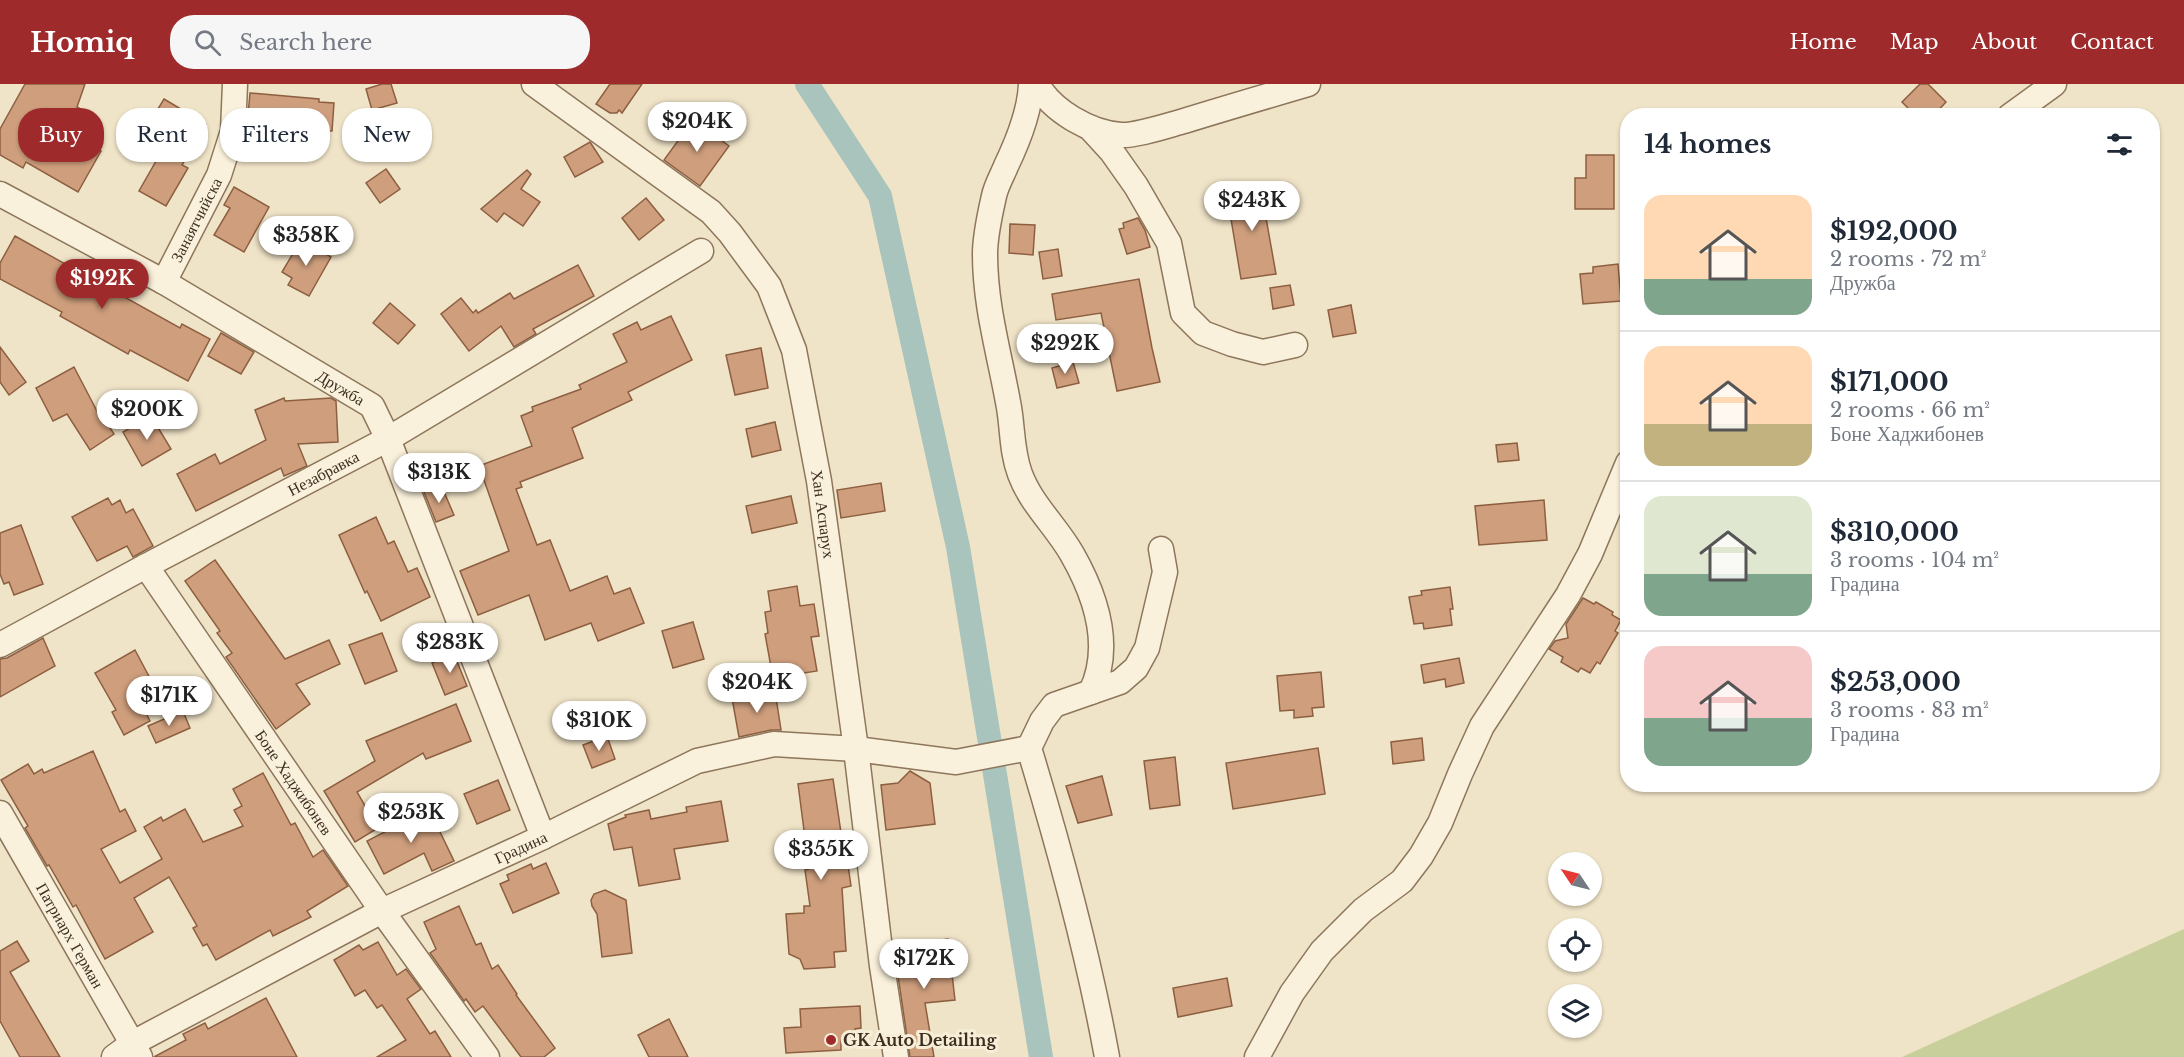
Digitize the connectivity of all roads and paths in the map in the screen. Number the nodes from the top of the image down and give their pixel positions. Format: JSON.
{"nodes":[{"id":1,"x":235,"y":84,"type":"edge"},
{"id":2,"x":534,"y":84,"type":"edge"},
{"id":3,"x":1031,"y":84,"type":"edge"},
{"id":4,"x":1037,"y":84,"type":"edge"},
{"id":5,"x":1308,"y":84,"type":"edge"},
{"id":6,"x":2054,"y":84,"type":"edge"},
{"id":7,"x":2021,"y":108,"type":"edge"},
{"id":8,"x":1090,"y":128,"type":"junction"},
{"id":9,"x":0,"y":194,"type":"edge"},
{"id":10,"x":701,"y":251,"type":"dead end"},
{"id":11,"x":164,"y":282,"type":"junction"},
{"id":12,"x":1296,"y":345,"type":"dead end"},
{"id":13,"x":388,"y":439,"type":"junction"},
{"id":14,"x":1620,"y":482,"type":"edge"},
{"id":15,"x":1161,"y":549,"type":"dead end"},
{"id":16,"x":146,"y":566,"type":"junction"},
{"id":17,"x":0,"y":645,"type":"edge"},
{"id":18,"x":1091,"y":692,"type":"junction"},
{"id":19,"x":1029,"y":748,"type":"junction"},
{"id":20,"x":856,"y":749,"type":"junction"},
{"id":21,"x":0,"y":813,"type":"edge"},
{"id":22,"x":543,"y":837,"type":"junction"},
{"id":23,"x":11,"y":852,"type":"edge"},
{"id":24,"x":382,"y":911,"type":"junction"},
{"id":25,"x":129,"y":1053,"type":"edge"},
{"id":26,"x":488,"y":1057,"type":"edge"},
{"id":27,"x":896,"y":1057,"type":"edge"},
{"id":28,"x":1107,"y":1057,"type":"edge"},
{"id":29,"x":1257,"y":1057,"type":"edge"}],
"edges":[{"from":1,"to":11,"type":"street","name":"Занаятчийска"},
{"from":2,"to":20,"type":"street","name":"Хан Аспарух"},
{"from":3,"to":18,"type":"street"},
{"from":4,"to":8,"type":"street"},
{"from":5,"to":8,"type":"street"},
{"from":6,"to":7,"type":"street"},
{"from":8,"to":12,"type":"street"},
{"from":9,"to":11,"type":"street","name":"Дружба"},
{"from":10,"to":13,"type":"street","name":"Незабравка"},
{"from":11,"to":13,"type":"street","name":"Дружба"},
{"from":13,"to":16,"type":"street","name":"Незабравка"},
{"from":13,"to":22,"type":"street","name":"Дружба"},
{"from":14,"to":29,"type":"street"},
{"from":15,"to":18,"type":"street"},
{"from":16,"to":17,"type":"street","name":"Незабравка"},
{"from":16,"to":24,"type":"street","name":"Боне Хаджибонев"},
{"from":18,"to":19,"type":"street"},
{"from":19,"to":20,"type":"street","name":"Градина"},
{"from":19,"to":28,"type":"street"},
{"from":20,"to":22,"type":"street","name":"Градина"},
{"from":20,"to":27,"type":"street","name":"Хан Аспарух"},
{"from":21,"to":23,"type":"street","name":"Патриарх Герман"},
{"from":22,"to":24,"type":"street","name":"Градина"},
{"from":23,"to":25,"type":"street","name":"Патриарх Герман"},
{"from":24,"to":25,"type":"street","name":"Градина"},
{"from":24,"to":26,"type":"street","name":"Боне Хаджибонев"}]}
